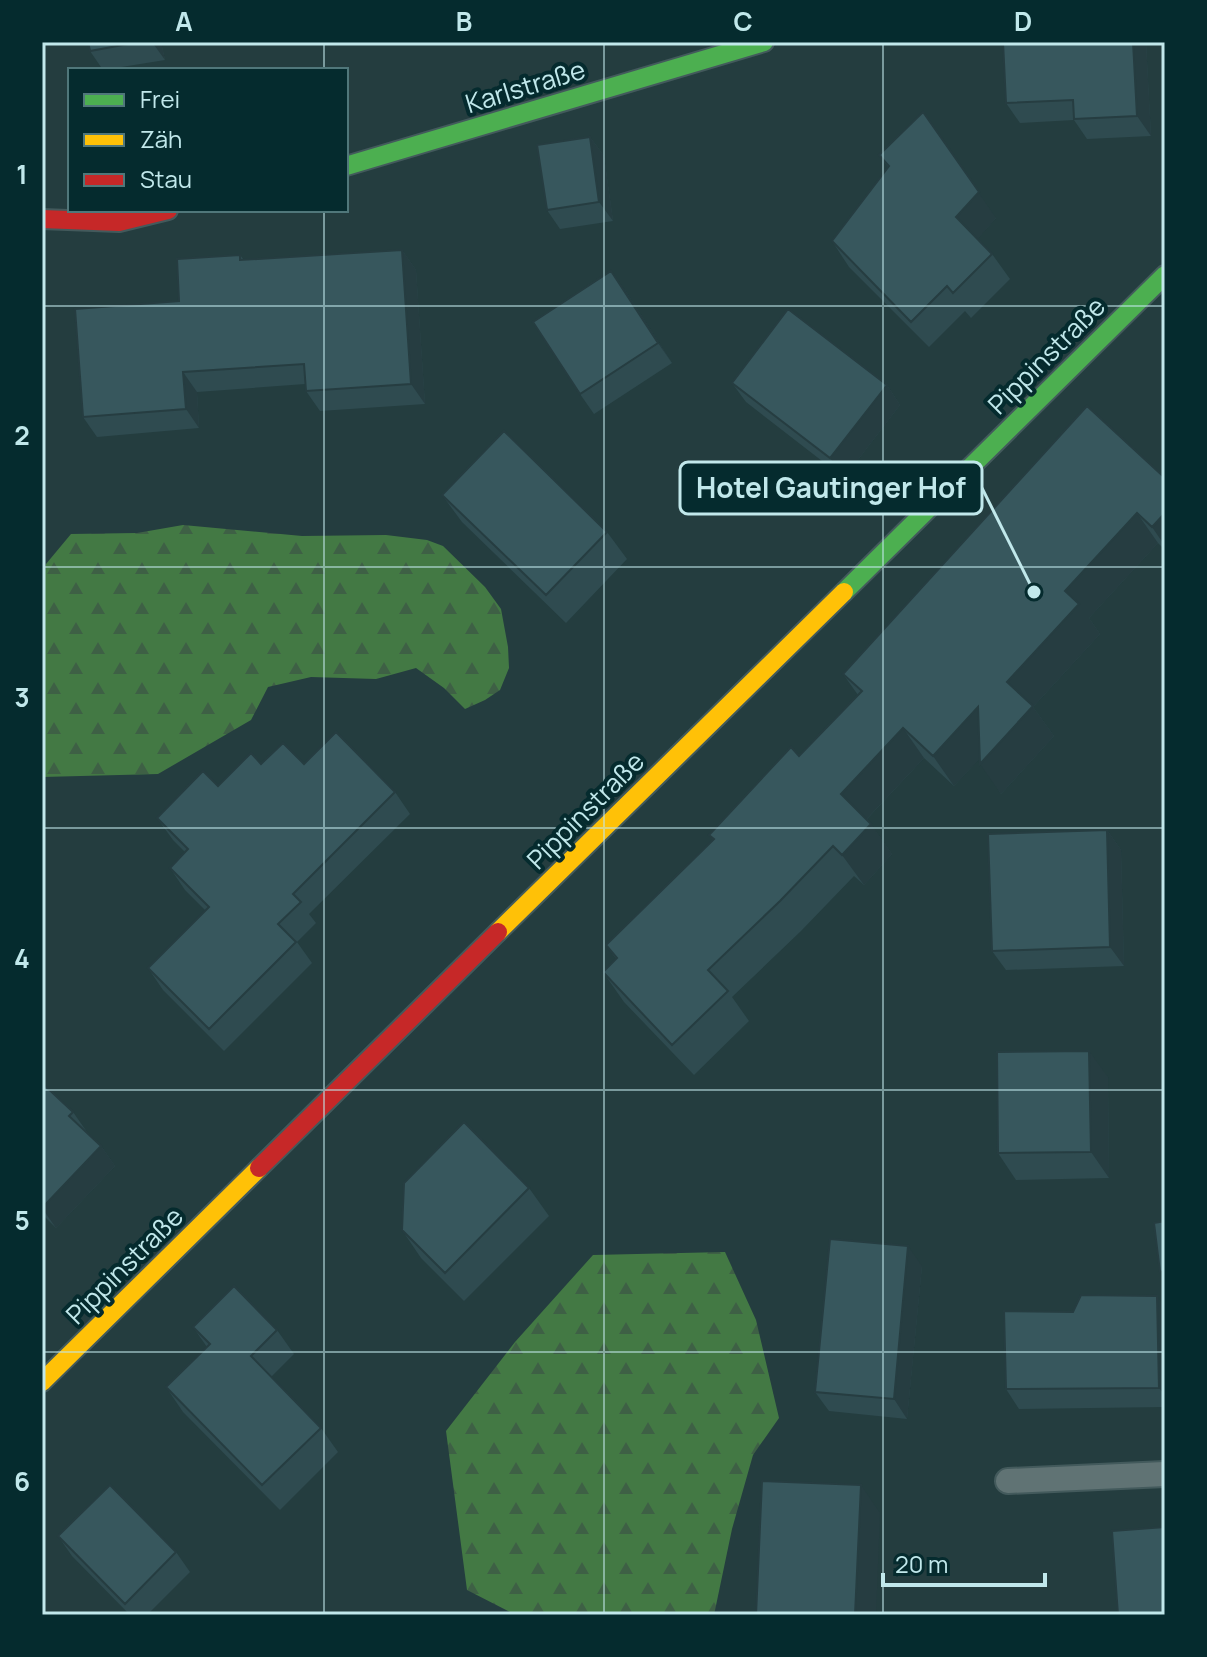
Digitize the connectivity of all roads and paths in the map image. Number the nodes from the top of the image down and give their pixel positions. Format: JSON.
{"nodes":[{"id":1,"x":752,"y":44,"type":"edge"},
{"id":2,"x":348,"y":165,"type":"edge"},
{"id":3,"x":160,"y":212,"type":"edge"},
{"id":4,"x":42,"y":219,"type":"edge"},
{"id":5,"x":1165,"y":275,"type":"edge"},
{"id":6,"x":42,"y":1382,"type":"edge"},
{"id":7,"x":1165,"y":1474,"type":"edge"},
{"id":8,"x":1008,"y":1481,"type":"dead end"}],
"edges":[{"from":1,"to":2,"type":"street","name":"Karlstraße"},
{"from":3,"to":4,"type":"street"},
{"from":5,"to":6,"type":"street","name":"Pippinstraße"},
{"from":7,"to":8,"type":"lane"}]}
